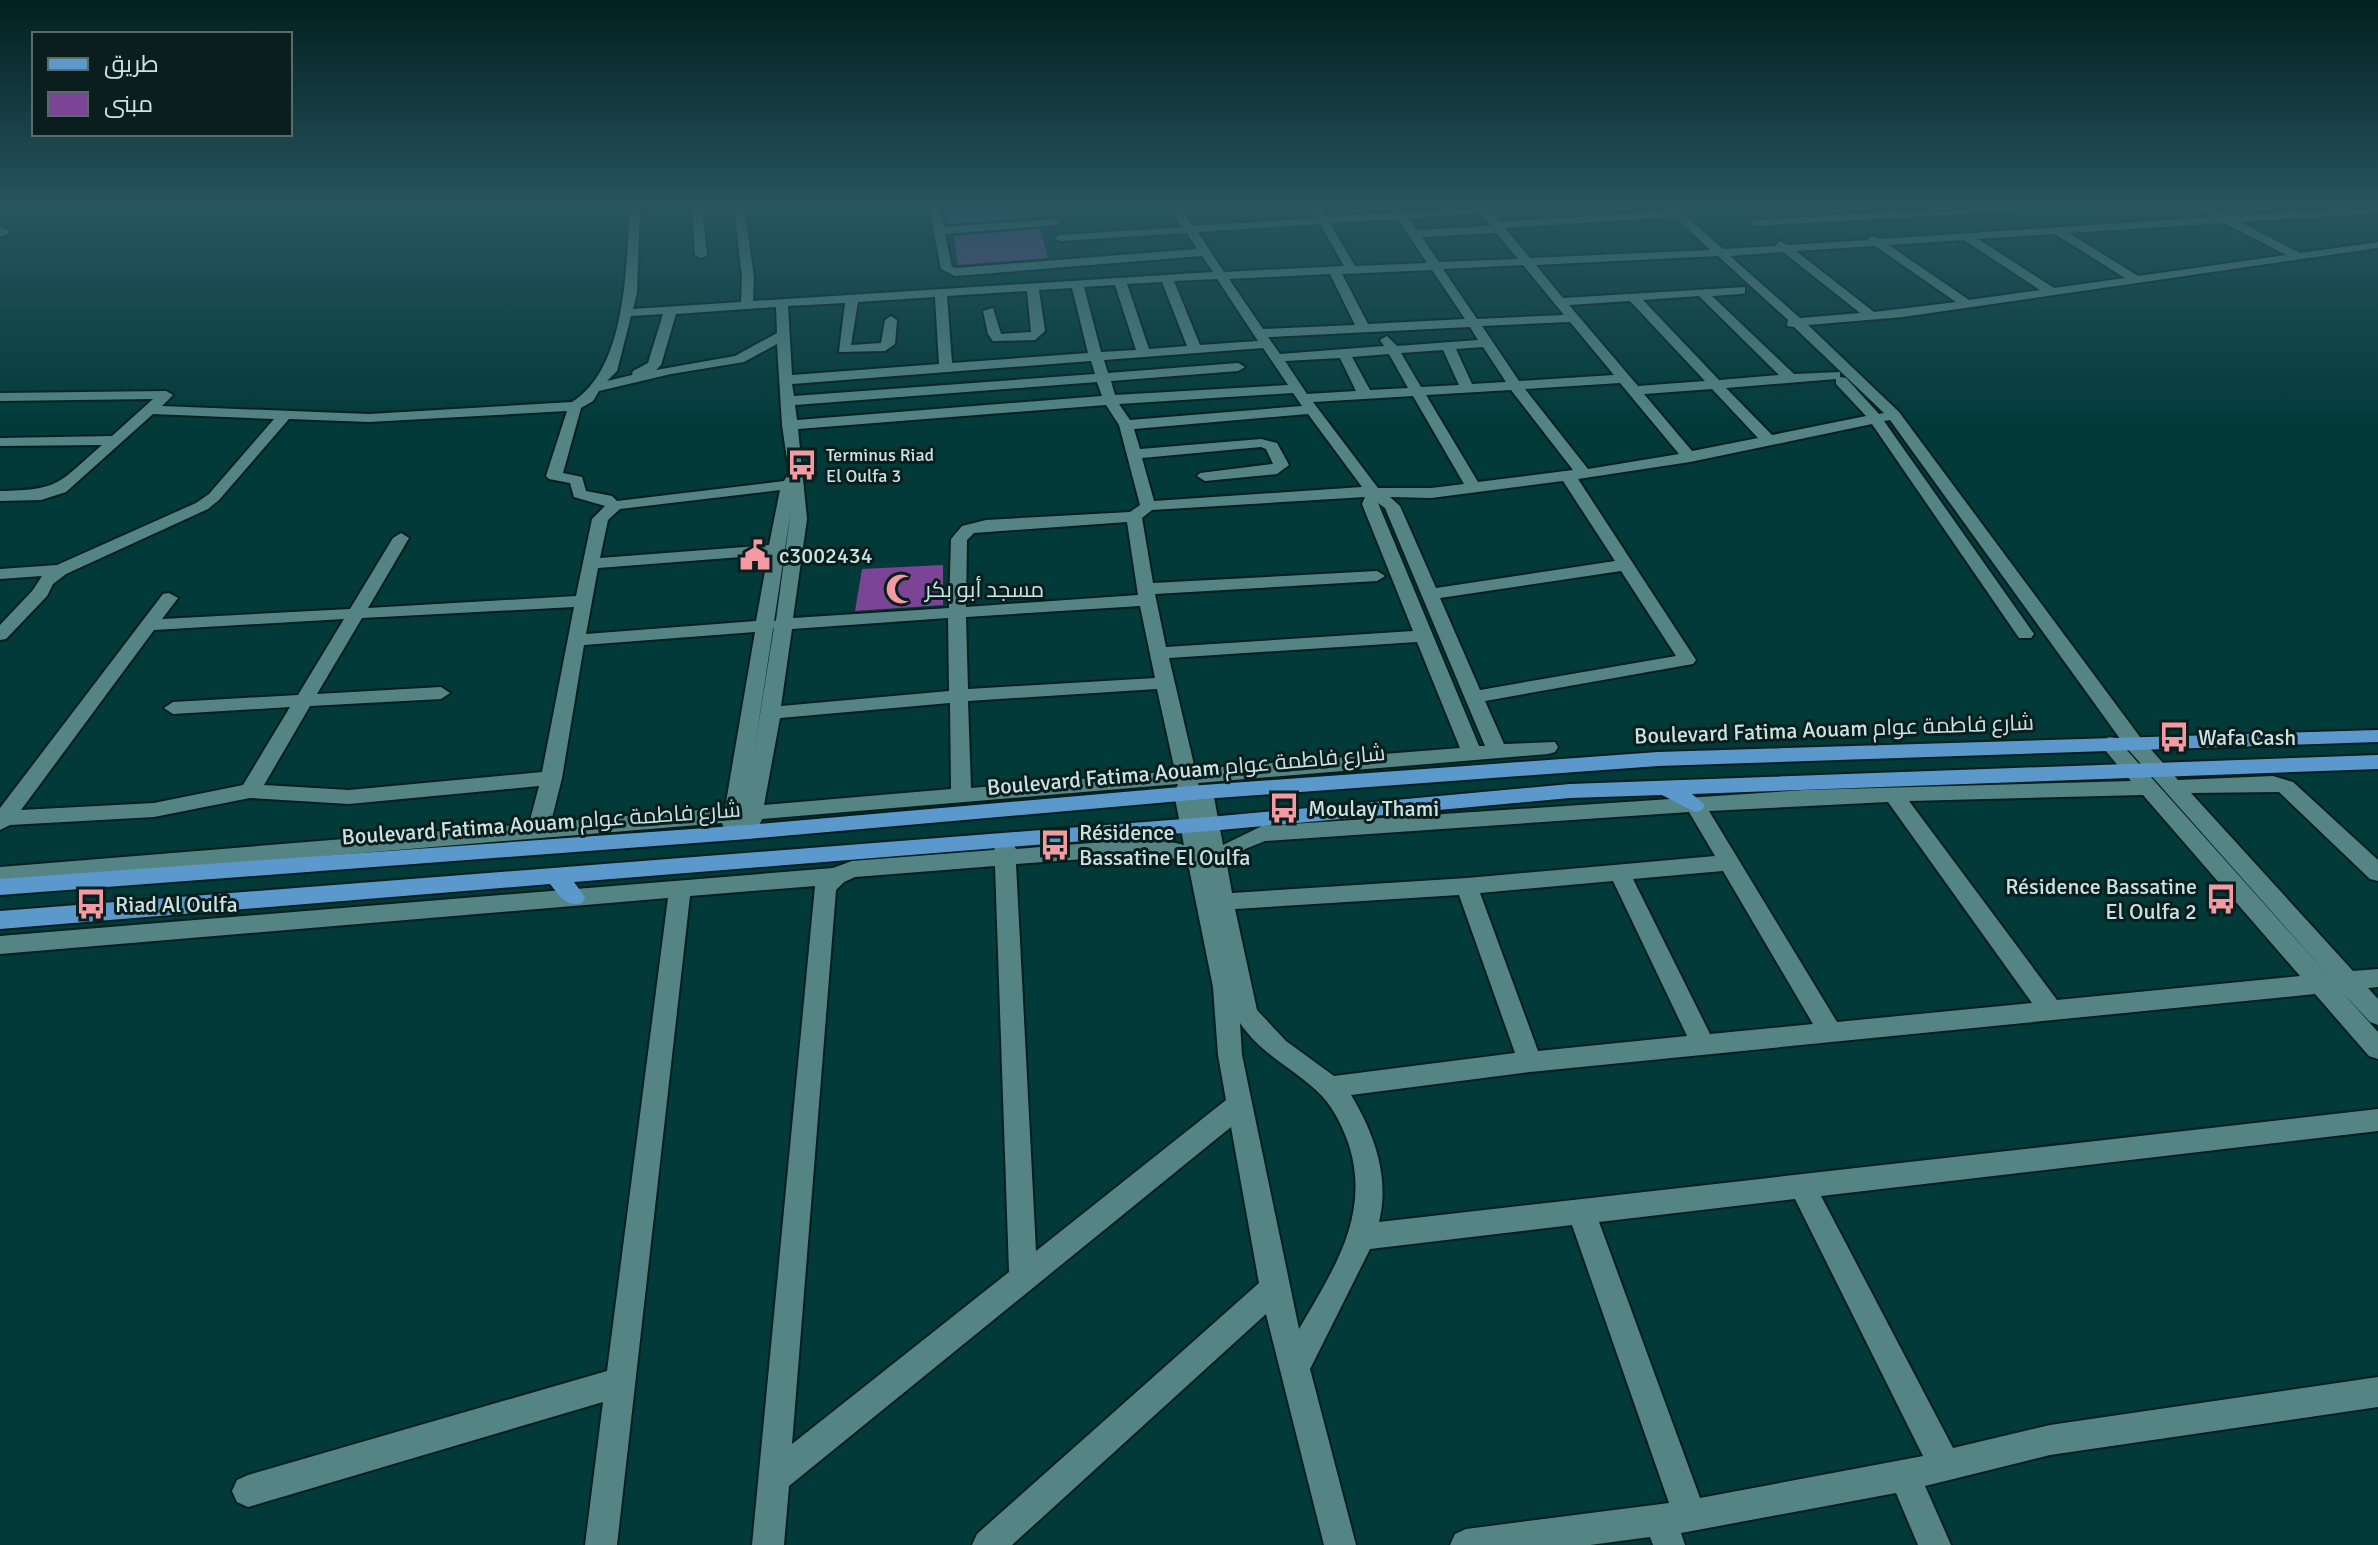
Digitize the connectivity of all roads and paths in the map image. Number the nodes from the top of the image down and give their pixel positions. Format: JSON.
{"nodes":[{"id":1,"x":632,"y":279,"type":"edge"},
{"id":2,"x":748,"y":279,"type":"edge"},
{"id":3,"x":1150,"y":279,"type":"edge"},
{"id":4,"x":1167,"y":279,"type":"edge"},
{"id":5,"x":1225,"y":279,"type":"edge"},
{"id":6,"x":1339,"y":279,"type":"edge"},
{"id":7,"x":1445,"y":279,"type":"edge"},
{"id":8,"x":1539,"y":279,"type":"edge"},
{"id":9,"x":1731,"y":279,"type":"edge"},
{"id":10,"x":1743,"y":279,"type":"edge"},
{"id":11,"x":1825,"y":279,"type":"edge"},
{"id":12,"x":1931,"y":279,"type":"edge"},
{"id":13,"x":2032,"y":279,"type":"edge"},
{"id":14,"x":2143,"y":279,"type":"edge"},
{"id":15,"x":2137,"y":280,"type":"joint"},
{"id":16,"x":1120,"y":281,"type":"junction"},
{"id":17,"x":1077,"y":283,"type":"junction"},
{"id":18,"x":1033,"y":287,"type":"junction"},
{"id":19,"x":1741,"y":290,"type":"junction"},
{"id":20,"x":2052,"y":292,"type":"junction"},
{"id":21,"x":941,"y":293,"type":"junction"},
{"id":22,"x":1702,"y":293,"type":"junction"},
{"id":23,"x":1634,"y":298,"type":"junction"},
{"id":24,"x":852,"y":299,"type":"junction"},
{"id":25,"x":1560,"y":302,"type":"junction"},
{"id":26,"x":782,"y":303,"type":"junction"},
{"id":27,"x":1967,"y":304,"type":"junction"},
{"id":28,"x":747,"y":305,"type":"junction"},
{"id":29,"x":671,"y":310,"type":"junction"},
{"id":30,"x":989,"y":311,"type":"dead end"},
{"id":31,"x":626,"y":313,"type":"junction"},
{"id":32,"x":1872,"y":316,"type":"junction"},
{"id":33,"x":1573,"y":318,"type":"junction"},
{"id":34,"x":891,"y":320,"type":"dead end"},
{"id":35,"x":1475,"y":322,"type":"junction"},
{"id":36,"x":1798,"y":323,"type":"junction"},
{"id":37,"x":1781,"y":324,"type":"junction"},
{"id":38,"x":1379,"y":326,"type":"junction"},
{"id":39,"x":1363,"y":327,"type":"junction"},
{"id":40,"x":783,"y":335,"type":"junction"},
{"id":41,"x":1265,"y":338,"type":"junction"},
{"id":42,"x":1488,"y":343,"type":"junction"},
{"id":43,"x":1447,"y":345,"type":"junction"},
{"id":44,"x":1393,"y":349,"type":"junction"},
{"id":45,"x":1195,"y":350,"type":"junction"},
{"id":46,"x":1344,"y":353,"type":"junction"},
{"id":47,"x":1144,"y":355,"type":"junction"},
{"id":48,"x":1096,"y":357,"type":"junction"},
{"id":49,"x":1277,"y":358,"type":"junction"},
{"id":50,"x":1238,"y":367,"type":"dead end"},
{"id":51,"x":946,"y":369,"type":"junction"},
{"id":52,"x":610,"y":371,"type":"junction"},
{"id":53,"x":1835,"y":375,"type":"junction"},
{"id":54,"x":1102,"y":376,"type":"junction"},
{"id":55,"x":1621,"y":379,"type":"junction"},
{"id":56,"x":1791,"y":379,"type":"junction"},
{"id":57,"x":785,"y":380,"type":"junction"},
{"id":58,"x":1515,"y":385,"type":"junction"},
{"id":59,"x":1716,"y":386,"type":"junction"},
{"id":60,"x":1467,"y":387,"type":"junction"},
{"id":61,"x":596,"y":388,"type":"junction"},
{"id":62,"x":1417,"y":390,"type":"junction"},
{"id":63,"x":1633,"y":391,"type":"junction"},
{"id":64,"x":1365,"y":394,"type":"junction"},
{"id":65,"x":1,"y":397,"type":"edge"},
{"id":66,"x":1304,"y":399,"type":"junction"},
{"id":67,"x":1110,"y":400,"type":"junction"},
{"id":68,"x":787,"y":401,"type":"junction"},
{"id":69,"x":575,"y":406,"type":"junction"},
{"id":70,"x":152,"y":410,"type":"junction"},
{"id":71,"x":511,"y":411,"type":"junction"},
{"id":72,"x":285,"y":415,"type":"junction"},
{"id":73,"x":1894,"y":415,"type":"junction"},
{"id":74,"x":1875,"y":418,"type":"junction"},
{"id":75,"x":789,"y":425,"type":"junction"},
{"id":76,"x":1126,"y":425,"type":"junction"},
{"id":77,"x":117,"y":440,"type":"junction"},
{"id":78,"x":1769,"y":441,"type":"junction"},
{"id":79,"x":0,"y":442,"type":"edge"},
{"id":80,"x":1135,"y":454,"type":"junction"},
{"id":81,"x":1690,"y":458,"type":"junction"},
{"id":82,"x":1576,"y":475,"type":"junction"},
{"id":83,"x":1205,"y":476,"type":"dead end"},
{"id":84,"x":793,"y":481,"type":"junction"},
{"id":85,"x":1473,"y":487,"type":"junction"},
{"id":86,"x":1374,"y":493,"type":"junction"},
{"id":87,"x":0,"y":496,"type":"edge"},
{"id":88,"x":614,"y":506,"type":"junction"},
{"id":89,"x":1141,"y":512,"type":"junction"},
{"id":90,"x":401,"y":538,"type":"dead end"},
{"id":91,"x":1961,"y":541,"type":"junction"},
{"id":92,"x":1985,"y":541,"type":"junction"},
{"id":93,"x":777,"y":549,"type":"junction"},
{"id":94,"x":590,"y":564,"type":"junction"},
{"id":95,"x":1625,"y":565,"type":"junction"},
{"id":96,"x":60,"y":570,"type":"junction"},
{"id":97,"x":0,"y":574,"type":"edge"},
{"id":98,"x":1377,"y":576,"type":"dead end"},
{"id":99,"x":1429,"y":594,"type":"junction"},
{"id":100,"x":1146,"y":595,"type":"junction"},
{"id":101,"x":169,"y":598,"type":"dead end"},
{"id":102,"x":582,"y":601,"type":"junction"},
{"id":103,"x":355,"y":613,"type":"junction"},
{"id":104,"x":957,"y":615,"type":"junction"},
{"id":105,"x":149,"y":625,"type":"junction"},
{"id":106,"x":774,"y":625,"type":"junction"},
{"id":107,"x":2025,"y":634,"type":"dead end"},
{"id":108,"x":0,"y":635,"type":"edge"},
{"id":109,"x":1424,"y":636,"type":"junction"},
{"id":110,"x":574,"y":640,"type":"junction"},
{"id":111,"x":1157,"y":653,"type":"junction"},
{"id":112,"x":1163,"y":683,"type":"junction"},
{"id":113,"x":441,"y":693,"type":"dead end"},
{"id":114,"x":958,"y":696,"type":"junction"},
{"id":115,"x":1473,"y":697,"type":"junction"},
{"id":116,"x":304,"y":701,"type":"junction"},
{"id":117,"x":173,"y":708,"type":"dead end"},
{"id":118,"x":771,"y":713,"type":"junction"},
{"id":119,"x":2378,"y":736,"type":"edge"},
{"id":120,"x":2133,"y":742,"type":"junction"},
{"id":121,"x":2109,"y":743,"type":"junction"},
{"id":122,"x":1548,"y":747,"type":"dead end"},
{"id":123,"x":1472,"y":754,"type":"junction"},
{"id":124,"x":1501,"y":760,"type":"junction"},
{"id":125,"x":2378,"y":762,"type":"edge"},
{"id":126,"x":552,"y":778,"type":"junction"},
{"id":127,"x":2153,"y":779,"type":"junction"},
{"id":128,"x":2054,"y":782,"type":"junction"},
{"id":129,"x":1663,"y":786,"type":"junction"},
{"id":130,"x":1191,"y":789,"type":"junction"},
{"id":131,"x":250,"y":791,"type":"junction"},
{"id":132,"x":1893,"y":794,"type":"junction"},
{"id":133,"x":961,"y":796,"type":"junction"},
{"id":134,"x":1695,"y":805,"type":"junction"},
{"id":135,"x":2,"y":820,"type":"edge"},
{"id":136,"x":741,"y":823,"type":"junction"},
{"id":137,"x":1200,"y":825,"type":"junction"},
{"id":138,"x":538,"y":831,"type":"junction"},
{"id":139,"x":1005,"y":849,"type":"junction"},
{"id":140,"x":1207,"y":862,"type":"junction"},
{"id":141,"x":1729,"y":863,"type":"junction"},
{"id":142,"x":1619,"y":872,"type":"junction"},
{"id":143,"x":2378,"y":873,"type":"edge"},
{"id":144,"x":553,"y":874,"type":"junction"},
{"id":145,"x":0,"y":875,"type":"edge"},
{"id":146,"x":836,"y":876,"type":"junction"},
{"id":147,"x":1467,"y":886,"type":"junction"},
{"id":148,"x":0,"y":887,"type":"edge"},
{"id":149,"x":680,"y":890,"type":"junction"},
{"id":150,"x":574,"y":897,"type":"junction"},
{"id":151,"x":1223,"y":902,"type":"junction"},
{"id":152,"x":0,"y":920,"type":"edge"},
{"id":153,"x":0,"y":945,"type":"edge"},
{"id":154,"x":2378,"y":978,"type":"edge"},
{"id":155,"x":2347,"y":981,"type":"junction"},
{"id":156,"x":2319,"y":983,"type":"junction"},
{"id":157,"x":2052,"y":1011,"type":"junction"},
{"id":158,"x":2378,"y":1015,"type":"edge"},
{"id":159,"x":1830,"y":1032,"type":"junction"},
{"id":160,"x":1703,"y":1044,"type":"junction"},
{"id":161,"x":2378,"y":1049,"type":"edge"},
{"id":162,"x":1530,"y":1062,"type":"junction"},
{"id":163,"x":1329,"y":1087,"type":"junction"},
{"id":164,"x":1240,"y":1104,"type":"junction"},
{"id":165,"x":2378,"y":1120,"type":"edge"},
{"id":166,"x":1802,"y":1186,"type":"junction"},
{"id":167,"x":1581,"y":1211,"type":"junction"},
{"id":168,"x":1361,"y":1237,"type":"junction"},
{"id":169,"x":1023,"y":1278,"type":"junction"},
{"id":170,"x":1274,"y":1288,"type":"junction"},
{"id":171,"x":1294,"y":1368,"type":"junction"},
{"id":172,"x":621,"y":1382,"type":"junction"},
{"id":173,"x":2378,"y":1392,"type":"edge"},
{"id":174,"x":1945,"y":1466,"type":"junction"},
{"id":175,"x":1904,"y":1476,"type":"junction"},
{"id":176,"x":774,"y":1478,"type":"junction"},
{"id":177,"x":248,"y":1491,"type":"dead end"},
{"id":178,"x":1673,"y":1527,"type":"edge"},
{"id":179,"x":601,"y":1545,"type":"edge"},
{"id":180,"x":768,"y":1545,"type":"edge"},
{"id":181,"x":988,"y":1545,"type":"edge"},
{"id":182,"x":1340,"y":1545,"type":"edge"},
{"id":183,"x":1466,"y":1545,"type":"edge"},
{"id":184,"x":1935,"y":1545,"type":"edge"}],
"edges":[{"from":1,"to":31,"type":"street"},
{"from":2,"to":28,"type":"street"},
{"from":3,"to":16,"type":"street"},
{"from":4,"to":45,"type":"street"},
{"from":5,"to":41,"type":"street"},
{"from":6,"to":39,"type":"street"},
{"from":7,"to":35,"type":"street"},
{"from":8,"to":25,"type":"street"},
{"from":9,"to":19,"type":"street"},
{"from":10,"to":36,"type":"street"},
{"from":11,"to":32,"type":"street"},
{"from":12,"to":27,"type":"street"},
{"from":13,"to":20,"type":"street"},
{"from":14,"to":15,"type":"street"},
{"from":15,"to":20,"type":"street"},
{"from":16,"to":17,"type":"street"},
{"from":16,"to":47,"type":"street"},
{"from":17,"to":18,"type":"street"},
{"from":17,"to":48,"type":"street"},
{"from":18,"to":21,"type":"street"},
{"from":18,"to":30,"type":"street"},
{"from":19,"to":22,"type":"street"},
{"from":19,"to":37,"type":"street"},
{"from":20,"to":27,"type":"street"},
{"from":21,"to":24,"type":"street"},
{"from":21,"to":51,"type":"street"},
{"from":22,"to":23,"type":"street"},
{"from":22,"to":56,"type":"street"},
{"from":23,"to":25,"type":"street"},
{"from":23,"to":59,"type":"street"},
{"from":24,"to":26,"type":"street"},
{"from":24,"to":34,"type":"street"},
{"from":25,"to":33,"type":"street"},
{"from":26,"to":28,"type":"street"},
{"from":26,"to":40,"type":"street"},
{"from":27,"to":32,"type":"street"},
{"from":28,"to":29,"type":"street"},
{"from":29,"to":31,"type":"street"},
{"from":29,"to":52,"type":"street"},
{"from":31,"to":52,"type":"street"},
{"from":32,"to":36,"type":"street"},
{"from":33,"to":35,"type":"street"},
{"from":33,"to":55,"type":"street"},
{"from":35,"to":38,"type":"street"},
{"from":35,"to":42,"type":"street"},
{"from":36,"to":37,"type":"street"},
{"from":36,"to":73,"type":"street"},
{"from":37,"to":53,"type":"street"},
{"from":38,"to":39,"type":"street"},
{"from":38,"to":44,"type":"street"},
{"from":39,"to":41,"type":"street"},
{"from":40,"to":57,"type":"street"},
{"from":40,"to":61,"type":"street"},
{"from":41,"to":45,"type":"street"},
{"from":41,"to":49,"type":"street"},
{"from":42,"to":43,"type":"street"},
{"from":42,"to":58,"type":"street"},
{"from":43,"to":44,"type":"street"},
{"from":43,"to":60,"type":"street"},
{"from":44,"to":46,"type":"street"},
{"from":44,"to":62,"type":"street"},
{"from":45,"to":47,"type":"street"},
{"from":46,"to":49,"type":"street"},
{"from":46,"to":64,"type":"street"},
{"from":47,"to":48,"type":"street"},
{"from":48,"to":51,"type":"street"},
{"from":48,"to":54,"type":"street"},
{"from":49,"to":66,"type":"street"},
{"from":50,"to":54,"type":"street"},
{"from":51,"to":57,"type":"street"},
{"from":52,"to":61,"type":"street"},
{"from":53,"to":56,"type":"street"},
{"from":53,"to":74,"type":"street"},
{"from":54,"to":67,"type":"street"},
{"from":54,"to":68,"type":"street"},
{"from":55,"to":58,"type":"street"},
{"from":55,"to":63,"type":"street"},
{"from":56,"to":59,"type":"street"},
{"from":57,"to":68,"type":"street"},
{"from":58,"to":60,"type":"street"},
{"from":58,"to":82,"type":"street"},
{"from":59,"to":63,"type":"street"},
{"from":59,"to":78,"type":"street"},
{"from":60,"to":62,"type":"street"},
{"from":61,"to":69,"type":"street"},
{"from":61,"to":71,"type":"street"},
{"from":62,"to":64,"type":"street"},
{"from":62,"to":85,"type":"street"},
{"from":63,"to":81,"type":"street"},
{"from":64,"to":66,"type":"street"},
{"from":65,"to":70,"type":"street"},
{"from":66,"to":67,"type":"street"},
{"from":66,"to":76,"type":"street"},
{"from":66,"to":86,"type":"street"},
{"from":67,"to":75,"type":"street"},
{"from":67,"to":76,"type":"street"},
{"from":68,"to":75,"type":"street"},
{"from":69,"to":71,"type":"street"},
{"from":69,"to":88,"type":"street"},
{"from":70,"to":72,"type":"street"},
{"from":70,"to":77,"type":"street"},
{"from":71,"to":72,"type":"street"},
{"from":72,"to":96,"type":"street"},
{"from":73,"to":74,"type":"street"},
{"from":73,"to":92,"type":"street"},
{"from":74,"to":78,"type":"street"},
{"from":74,"to":91,"type":"street"},
{"from":75,"to":84,"type":"street"},
{"from":76,"to":80,"type":"street"},
{"from":77,"to":79,"type":"street"},
{"from":77,"to":87,"type":"street"},
{"from":78,"to":81,"type":"street"},
{"from":80,"to":83,"type":"street"},
{"from":80,"to":89,"type":"street"},
{"from":81,"to":82,"type":"street"},
{"from":82,"to":85,"type":"street"},
{"from":82,"to":95,"type":"street"},
{"from":84,"to":88,"type":"street"},
{"from":84,"to":93,"type":"street"},
{"from":84,"to":106,"type":"street"},
{"from":85,"to":86,"type":"street"},
{"from":86,"to":89,"type":"street"},
{"from":86,"to":99,"type":"street"},
{"from":86,"to":109,"type":"street"},
{"from":88,"to":94,"type":"street"},
{"from":89,"to":100,"type":"street"},
{"from":89,"to":104,"type":"street"},
{"from":90,"to":103,"type":"street"},
{"from":91,"to":92,"type":"street"},
{"from":91,"to":107,"type":"street"},
{"from":92,"to":120,"type":"street"},
{"from":93,"to":94,"type":"street"},
{"from":93,"to":106,"type":"street"},
{"from":94,"to":102,"type":"street"},
{"from":95,"to":99,"type":"street"},
{"from":95,"to":115,"type":"street"},
{"from":96,"to":97,"type":"street"},
{"from":96,"to":108,"type":"street"},
{"from":98,"to":100,"type":"street"},
{"from":99,"to":115,"type":"street"},
{"from":100,"to":104,"type":"street"},
{"from":100,"to":111,"type":"street"},
{"from":101,"to":105,"type":"street"},
{"from":102,"to":103,"type":"street"},
{"from":102,"to":110,"type":"street"},
{"from":103,"to":105,"type":"street"},
{"from":103,"to":116,"type":"street"},
{"from":104,"to":106,"type":"street"},
{"from":104,"to":114,"type":"street"},
{"from":105,"to":135,"type":"street"},
{"from":106,"to":110,"type":"street"},
{"from":106,"to":118,"type":"street"},
{"from":106,"to":136,"type":"street"},
{"from":109,"to":111,"type":"street"},
{"from":109,"to":123,"type":"street"},
{"from":110,"to":126,"type":"street"},
{"from":111,"to":112,"type":"street"},
{"from":112,"to":114,"type":"street"},
{"from":112,"to":130,"type":"street"},
{"from":113,"to":116,"type":"street"},
{"from":114,"to":118,"type":"street"},
{"from":114,"to":133,"type":"street"},
{"from":115,"to":124,"type":"street"},
{"from":116,"to":117,"type":"street"},
{"from":116,"to":131,"type":"street"},
{"from":118,"to":136,"type":"street"},
{"from":119,"to":120,"type":"main road","name":"Boulevard Fatima Aouam شارع فاطمة عوام"},
{"from":120,"to":121,"type":"main road","name":"Boulevard Fatima Aouam شارع فاطمة عوام"},
{"from":120,"to":127,"type":"street"},
{"from":121,"to":124,"type":"main road","name":"Boulevard Fatima Aouam شارع فاطمة عوام"},
{"from":121,"to":127,"type":"street"},
{"from":122,"to":124,"type":"street"},
{"from":123,"to":124,"type":"street"},
{"from":123,"to":130,"type":"street"},
{"from":124,"to":130,"type":"main road","name":"Boulevard Fatima Aouam شارع فاطمة عوام"},
{"from":125,"to":127,"type":"main road"},
{"from":126,"to":131,"type":"street"},
{"from":126,"to":138,"type":"street"},
{"from":127,"to":128,"type":"main road"},
{"from":127,"to":143,"type":"street"},
{"from":127,"to":155,"type":"street"},
{"from":127,"to":156,"type":"street"},
{"from":128,"to":129,"type":"main road"},
{"from":128,"to":132,"type":"street"},
{"from":129,"to":134,"type":"main road"},
{"from":129,"to":137,"type":"main road"},
{"from":130,"to":133,"type":"street"},
{"from":130,"to":136,"type":"main road","name":"Boulevard Fatima Aouam شارع فاطمة عوام"},
{"from":130,"to":137,"type":"street"},
{"from":131,"to":135,"type":"street"},
{"from":132,"to":134,"type":"street"},
{"from":132,"to":157,"type":"street"},
{"from":133,"to":136,"type":"street"},
{"from":134,"to":140,"type":"street"},
{"from":134,"to":141,"type":"street"},
{"from":136,"to":138,"type":"street"},
{"from":136,"to":148,"type":"main road","name":"Boulevard Fatima Aouam شارع فاطمة عوام"},
{"from":137,"to":139,"type":"main road"},
{"from":137,"to":140,"type":"street"},
{"from":138,"to":145,"type":"street"},
{"from":139,"to":140,"type":"street"},
{"from":139,"to":144,"type":"main road"},
{"from":139,"to":146,"type":"street"},
{"from":139,"to":169,"type":"street"},
{"from":140,"to":151,"type":"street"},
{"from":140,"to":164,"type":"street"},
{"from":141,"to":142,"type":"street"},
{"from":141,"to":159,"type":"street"},
{"from":142,"to":147,"type":"street"},
{"from":142,"to":160,"type":"street"},
{"from":144,"to":150,"type":"main road"},
{"from":144,"to":152,"type":"main road"},
{"from":146,"to":149,"type":"street"},
{"from":146,"to":176,"type":"street"},
{"from":147,"to":151,"type":"street"},
{"from":147,"to":162,"type":"street"},
{"from":149,"to":150,"type":"street"},
{"from":149,"to":172,"type":"street"},
{"from":150,"to":153,"type":"street"},
{"from":151,"to":163,"type":"street"},
{"from":154,"to":155,"type":"street"},
{"from":155,"to":156,"type":"street"},
{"from":155,"to":158,"type":"street"},
{"from":156,"to":157,"type":"street"},
{"from":156,"to":161,"type":"street"},
{"from":157,"to":159,"type":"street"},
{"from":159,"to":160,"type":"street"},
{"from":160,"to":162,"type":"street"},
{"from":162,"to":163,"type":"street"},
{"from":163,"to":168,"type":"street"},
{"from":164,"to":169,"type":"street"},
{"from":164,"to":170,"type":"street"},
{"from":165,"to":166,"type":"street"},
{"from":166,"to":167,"type":"street"},
{"from":166,"to":174,"type":"street"},
{"from":167,"to":168,"type":"street"},
{"from":167,"to":178,"type":"street"},
{"from":168,"to":171,"type":"street"},
{"from":169,"to":176,"type":"street"},
{"from":170,"to":171,"type":"street"},
{"from":170,"to":181,"type":"street"},
{"from":171,"to":182,"type":"street"},
{"from":172,"to":177,"type":"street"},
{"from":172,"to":179,"type":"street"},
{"from":173,"to":174,"type":"street"},
{"from":174,"to":175,"type":"street"},
{"from":175,"to":178,"type":"street"},
{"from":175,"to":184,"type":"street"},
{"from":176,"to":180,"type":"street"},
{"from":178,"to":183,"type":"street"}]}
